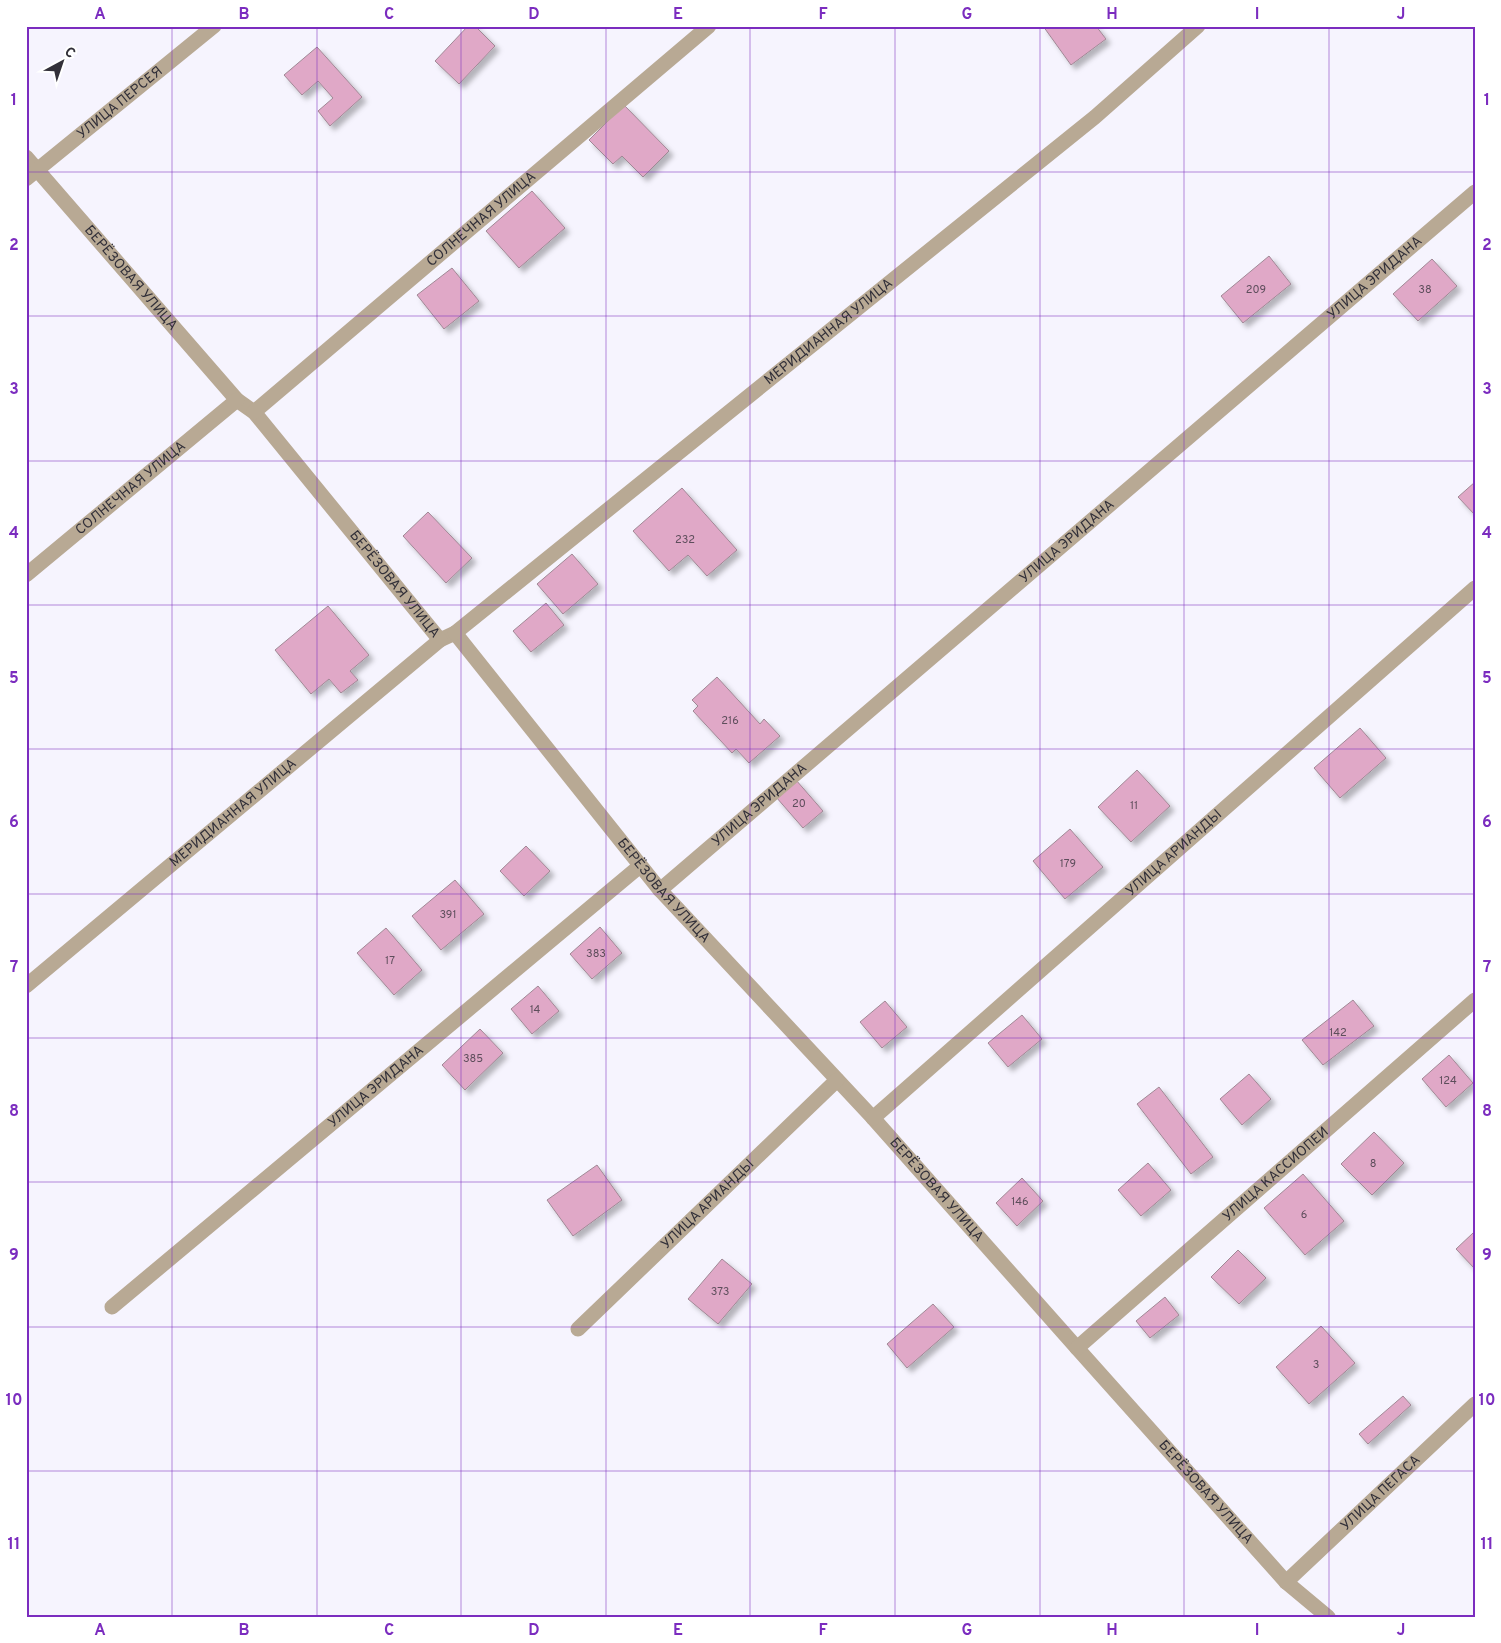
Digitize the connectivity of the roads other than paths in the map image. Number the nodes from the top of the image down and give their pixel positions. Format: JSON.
{"nodes":[{"id":1,"x":214,"y":26,"type":"edge"},
{"id":2,"x":709,"y":26,"type":"edge"},
{"id":3,"x":1198,"y":26,"type":"edge"},
{"id":4,"x":26,"y":157,"type":"edge"},
{"id":5,"x":32,"y":174,"type":"edge"},
{"id":6,"x":1475,"y":192,"type":"edge"},
{"id":7,"x":237,"y":400,"type":"junction"},
{"id":8,"x":254,"y":412,"type":"junction"},
{"id":9,"x":26,"y":575,"type":"edge"},
{"id":10,"x":1475,"y":588,"type":"edge"},
{"id":11,"x":455,"y":633,"type":"junction"},
{"id":12,"x":440,"y":640,"type":"junction"},
{"id":13,"x":640,"y":866,"type":"junction"},
{"id":14,"x":660,"y":890,"type":"junction"},
{"id":15,"x":26,"y":986,"type":"edge"},
{"id":16,"x":1475,"y":1000,"type":"edge"},
{"id":17,"x":837,"y":1080,"type":"junction"},
{"id":18,"x":873,"y":1118,"type":"junction"},
{"id":19,"x":112,"y":1307,"type":"dead end"},
{"id":20,"x":578,"y":1329,"type":"dead end"},
{"id":21,"x":1077,"y":1348,"type":"junction"},
{"id":22,"x":1475,"y":1404,"type":"edge"},
{"id":23,"x":1286,"y":1582,"type":"junction"},
{"id":24,"x":1328,"y":1617,"type":"edge"}],
"edges":[{"from":1,"to":5,"type":"street","name":"УЛИЦА ПЕРСЕЯ"},
{"from":2,"to":8,"type":"street","name":"СОЛНЕЧНАЯ УЛИЦА"},
{"from":3,"to":11,"type":"street","name":"МЕРИДИАННАЯ УЛИЦА"},
{"from":4,"to":5,"type":"street","name":"БЕРЁЗОВАЯ УЛИЦА"},
{"from":5,"to":7,"type":"street","name":"БЕРЁЗОВАЯ УЛИЦА"},
{"from":6,"to":14,"type":"street","name":"УЛИЦА ЭРИДАНА"},
{"from":7,"to":8,"type":"street","name":"БЕРЁЗОВАЯ УЛИЦА"},
{"from":7,"to":9,"type":"street","name":"СОЛНЕЧНАЯ УЛИЦА"},
{"from":8,"to":12,"type":"street","name":"БЕРЁЗОВАЯ УЛИЦА"},
{"from":10,"to":18,"type":"street","name":"УЛИЦА АРИАНДЫ"},
{"from":11,"to":12,"type":"street","name":"БЕРЁЗОВАЯ УЛИЦА"},
{"from":11,"to":13,"type":"street","name":"БЕРЁЗОВАЯ УЛИЦА"},
{"from":12,"to":15,"type":"street","name":"МЕРИДИАННАЯ УЛИЦА"},
{"from":13,"to":14,"type":"street","name":"БЕРЁЗОВАЯ УЛИЦА"},
{"from":13,"to":19,"type":"street","name":"УЛИЦА ЭРИДАНА"},
{"from":14,"to":17,"type":"street","name":"БЕРЁЗОВАЯ УЛИЦА"},
{"from":16,"to":21,"type":"street","name":"УЛИЦА КАССИОПЕИ"},
{"from":17,"to":18,"type":"street","name":"БЕРЁЗОВАЯ УЛИЦА"},
{"from":17,"to":20,"type":"street","name":"УЛИЦА АРИАНДЫ"},
{"from":18,"to":21,"type":"street","name":"БЕРЁЗОВАЯ УЛИЦА"},
{"from":21,"to":23,"type":"street","name":"БЕРЁЗОВАЯ УЛИЦА"},
{"from":22,"to":23,"type":"street","name":"УЛИЦА ПЕГАСА"},
{"from":23,"to":24,"type":"street","name":"БЕРЁЗОВАЯ УЛИЦА"}]}
